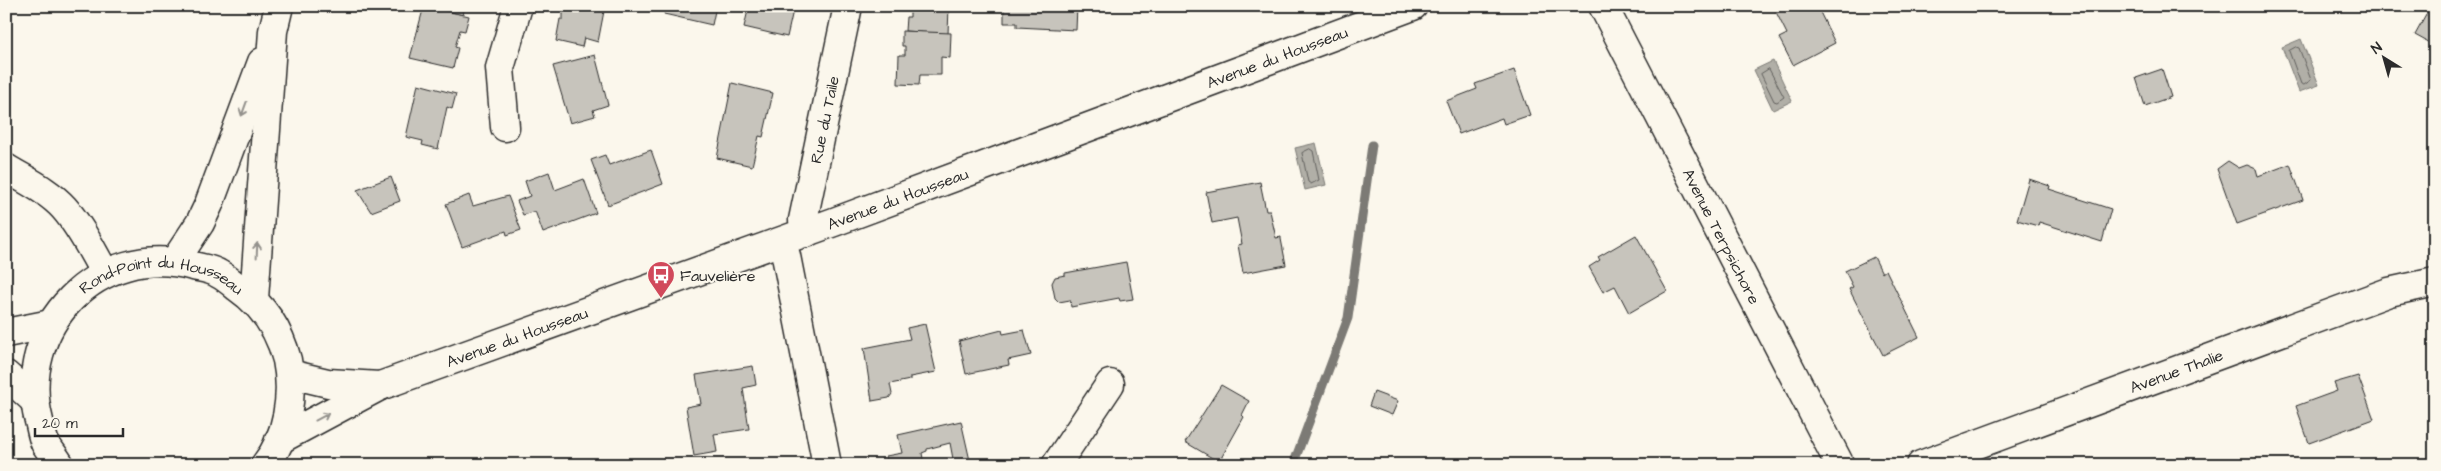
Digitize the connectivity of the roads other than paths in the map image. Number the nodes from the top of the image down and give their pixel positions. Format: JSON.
{"nodes":[{"id":1,"x":518,"y":6,"type":"edge"},
{"id":2,"x":848,"y":6,"type":"edge"},
{"id":3,"x":1413,"y":6,"type":"edge"},
{"id":4,"x":1603,"y":6,"type":"edge"},
{"id":5,"x":276,"y":18,"type":"edge"},
{"id":6,"x":505,"y":127,"type":"dead end"},
{"id":7,"x":6,"y":168,"type":"edge"},
{"id":8,"x":806,"y":233,"type":"junction"},
{"id":9,"x":781,"y":242,"type":"junction"},
{"id":10,"x":175,"y":261,"type":"junction"},
{"id":11,"x":105,"y":274,"type":"junction"},
{"id":12,"x":2435,"y":282,"type":"edge"},
{"id":13,"x":254,"y":299,"type":"junction"},
{"id":14,"x":50,"y":324,"type":"junction"},
{"id":15,"x":6,"y":333,"type":"edge"},
{"id":16,"x":290,"y":374,"type":"junction"},
{"id":17,"x":6,"y":375,"type":"edge"},
{"id":18,"x":1110,"y":384,"type":"dead end"},
{"id":19,"x":380,"y":386,"type":"junction"},
{"id":20,"x":34,"y":400,"type":"junction"},
{"id":21,"x":280,"y":440,"type":"junction"},
{"id":22,"x":60,"y":465,"type":"edge"},
{"id":23,"x":265,"y":465,"type":"edge"},
{"id":24,"x":827,"y":465,"type":"edge"},
{"id":25,"x":1056,"y":465,"type":"edge"},
{"id":26,"x":1840,"y":465,"type":"edge"},
{"id":27,"x":1921,"y":465,"type":"edge"}],
"edges":[{"from":1,"to":6,"type":"street"},
{"from":2,"to":8,"type":"street","name":"Rue du Taile"},
{"from":3,"to":8,"type":"street","name":"Avenue du Housseau"},
{"from":4,"to":26,"type":"street","name":"Avenue Terpsichore"},
{"from":5,"to":10,"type":"street","one_way":true},
{"from":13,"to":5,"type":"street","one_way":true},
{"from":7,"to":11,"type":"street"},
{"from":8,"to":9,"type":"street","name":"Avenue du Housseau"},
{"from":9,"to":19,"type":"street","name":"Avenue du Housseau"},
{"from":9,"to":24,"type":"street"},
{"from":10,"to":11,"type":"street","name":"Rond-Point du Housseau"},
{"from":10,"to":13,"type":"street","name":"Rond-Point du Housseau"},
{"from":11,"to":14,"type":"street","name":"Rond-Point du Housseau"},
{"from":12,"to":27,"type":"street","name":"Avenue Thalie"},
{"from":13,"to":16,"type":"street","name":"Rond-Point du Housseau"},
{"from":14,"to":15,"type":"street"},
{"from":14,"to":20,"type":"street","name":"Rond-Point du Housseau"},
{"from":16,"to":19,"type":"street","name":"Avenue du Housseau"},
{"from":16,"to":21,"type":"street","name":"Rond-Point du Housseau"},
{"from":17,"to":20,"type":"street"},
{"from":18,"to":25,"type":"street"},
{"from":21,"to":19,"type":"street","name":"Avenue du Housseau","one_way":true},
{"from":20,"to":22,"type":"street","name":"Rond-Point du Housseau"},
{"from":21,"to":23,"type":"street","name":"Rond-Point du Housseau"}]}
